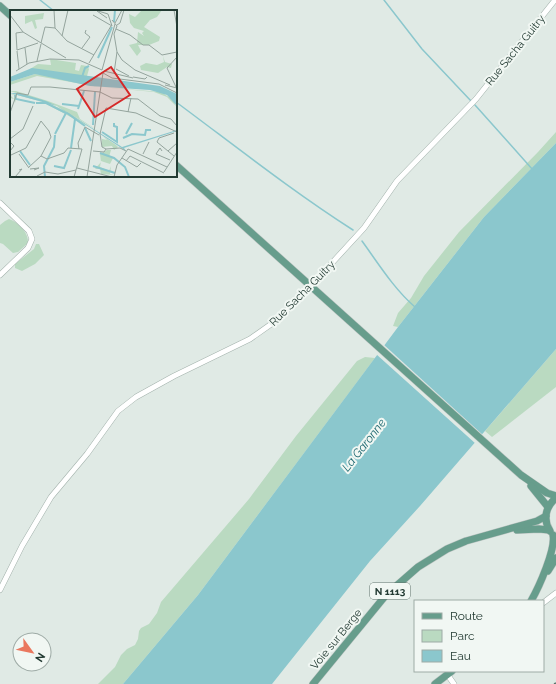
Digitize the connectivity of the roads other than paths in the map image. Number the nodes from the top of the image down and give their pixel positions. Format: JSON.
{"nodes":[{"id":1,"x":555,"y":0,"type":"edge"},
{"id":2,"x":0,"y":6,"type":"edge"},
{"id":3,"x":10,"y":15,"type":"edge"},
{"id":4,"x":177,"y":165,"type":"edge"},
{"id":5,"x":0,"y":203,"type":"edge"},
{"id":6,"x":0,"y":275,"type":"edge"},
{"id":7,"x":519,"y":472,"type":"junction"},
{"id":8,"x":556,"y":497,"type":"edge"},
{"id":9,"x":548,"y":507,"type":"junction"},
{"id":10,"x":546,"y":516,"type":"junction"},
{"id":11,"x":494,"y":533,"type":"junction"},
{"id":12,"x":553,"y":534,"type":"edge"},
{"id":13,"x":556,"y":558,"type":"edge"},
{"id":14,"x":540,"y":583,"type":"junction"},
{"id":15,"x":0,"y":590,"type":"edge"},
{"id":16,"x":556,"y":593,"type":"edge"},
{"id":17,"x":532,"y":600,"type":"edge"},
{"id":18,"x":544,"y":602,"type":"edge"},
{"id":19,"x":450,"y":673,"type":"edge"},
{"id":20,"x":314,"y":684,"type":"edge"},
{"id":21,"x":435,"y":684,"type":"edge"},
{"id":22,"x":454,"y":684,"type":"edge"}],
"edges":[{"from":1,"to":15,"type":"street","name":"Rue Sacha Guitry","bridge":true},
{"from":2,"to":3,"type":"main road"},
{"from":4,"to":7,"type":"main road"},
{"from":5,"to":6,"type":"street"},
{"from":7,"to":8,"type":"main road"},
{"from":7,"to":9,"type":"main road"},
{"from":8,"to":9,"type":"main road"},
{"from":9,"to":10,"type":"main road"},
{"from":10,"to":11,"type":"main road","number":"N 1113"},
{"from":10,"to":12,"type":"main road"},
{"from":11,"to":12,"type":"main road","number":"N 1113"},
{"from":11,"to":20,"type":"main road","name":"Voie sur Berge","number":"N 1113"},
{"from":12,"to":14,"type":"main road"},
{"from":13,"to":14,"type":"main road"},
{"from":14,"to":17,"type":"main road"},
{"from":16,"to":18,"type":"street"},
{"from":19,"to":21,"type":"main road"},
{"from":19,"to":22,"type":"street"}]}
